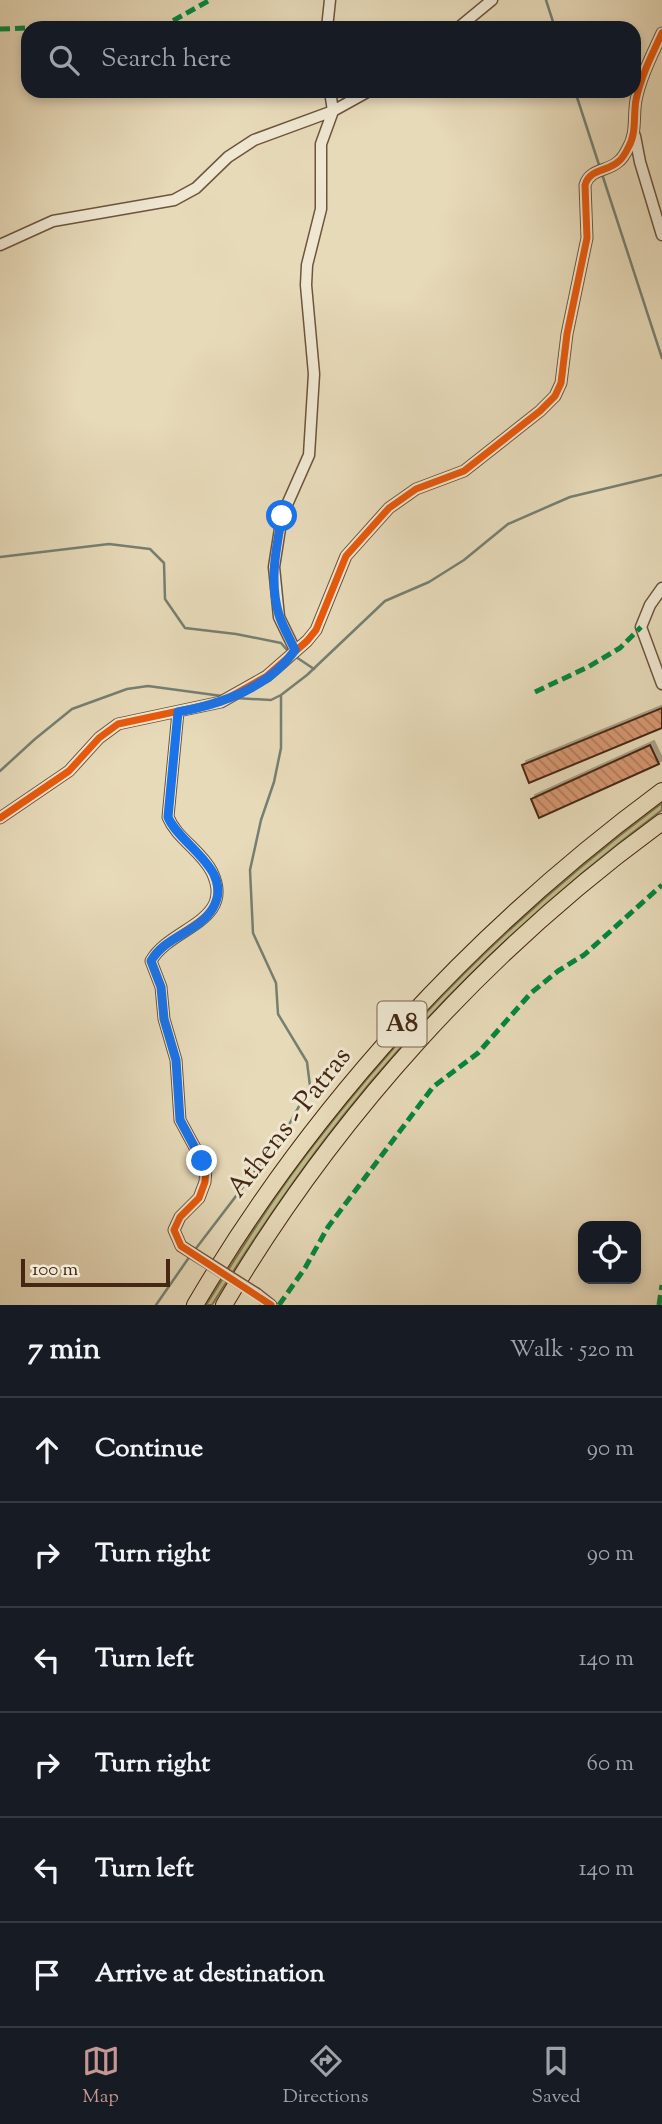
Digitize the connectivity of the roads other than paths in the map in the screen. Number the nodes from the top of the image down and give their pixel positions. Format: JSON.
{"nodes":[{"id":1,"x":330,"y":0,"type":"edge"},
{"id":2,"x":492,"y":0,"type":"edge"},
{"id":3,"x":328,"y":21,"type":"edge"},
{"id":4,"x":466,"y":21,"type":"edge"},
{"id":5,"x":662,"y":33,"type":"edge"},
{"id":6,"x":641,"y":82,"type":"edge"},
{"id":7,"x":331,"y":98,"type":"edge"},
{"id":8,"x":356,"y":98,"type":"edge"},
{"id":9,"x":637,"y":98,"type":"edge"},
{"id":10,"x":332,"y":111,"type":"junction"},
{"id":11,"x":634,"y":129,"type":"junction"},
{"id":12,"x":662,"y":235,"type":"edge"},
{"id":13,"x":0,"y":245,"type":"edge"},
{"id":14,"x":662,"y":588,"type":"edge"},
{"id":15,"x":295,"y":650,"type":"junction"},
{"id":16,"x":662,"y":684,"type":"edge"},
{"id":17,"x":178,"y":712,"type":"junction"},
{"id":18,"x":662,"y":791,"type":"edge"},
{"id":19,"x":0,"y":818,"type":"edge"},
{"id":20,"x":662,"y":822,"type":"edge"},
{"id":21,"x":195,"y":1305,"type":"edge"},
{"id":22,"x":224,"y":1305,"type":"edge"},
{"id":23,"x":271,"y":1305,"type":"edge"}],
"edges":[{"from":1,"to":3,"type":"street"},
{"from":2,"to":4,"type":"street"},
{"from":5,"to":6,"type":"street"},
{"from":7,"to":10,"type":"street"},
{"from":8,"to":10,"type":"street"},
{"from":9,"to":11,"type":"street"},
{"from":10,"to":13,"type":"street"},
{"from":10,"to":15,"type":"street"},
{"from":11,"to":12,"type":"street"},
{"from":11,"to":15,"type":"street"},
{"from":14,"to":16,"type":"street"},
{"from":15,"to":17,"type":"street"},
{"from":17,"to":19,"type":"street"},
{"from":17,"to":23,"type":"street","bridge":true},
{"from":18,"to":21,"type":"highway","name":"Athens - Patras","number":"Α8"},
{"from":20,"to":22,"type":"highway","name":"Athens - Patras","number":"Α8"}]}
